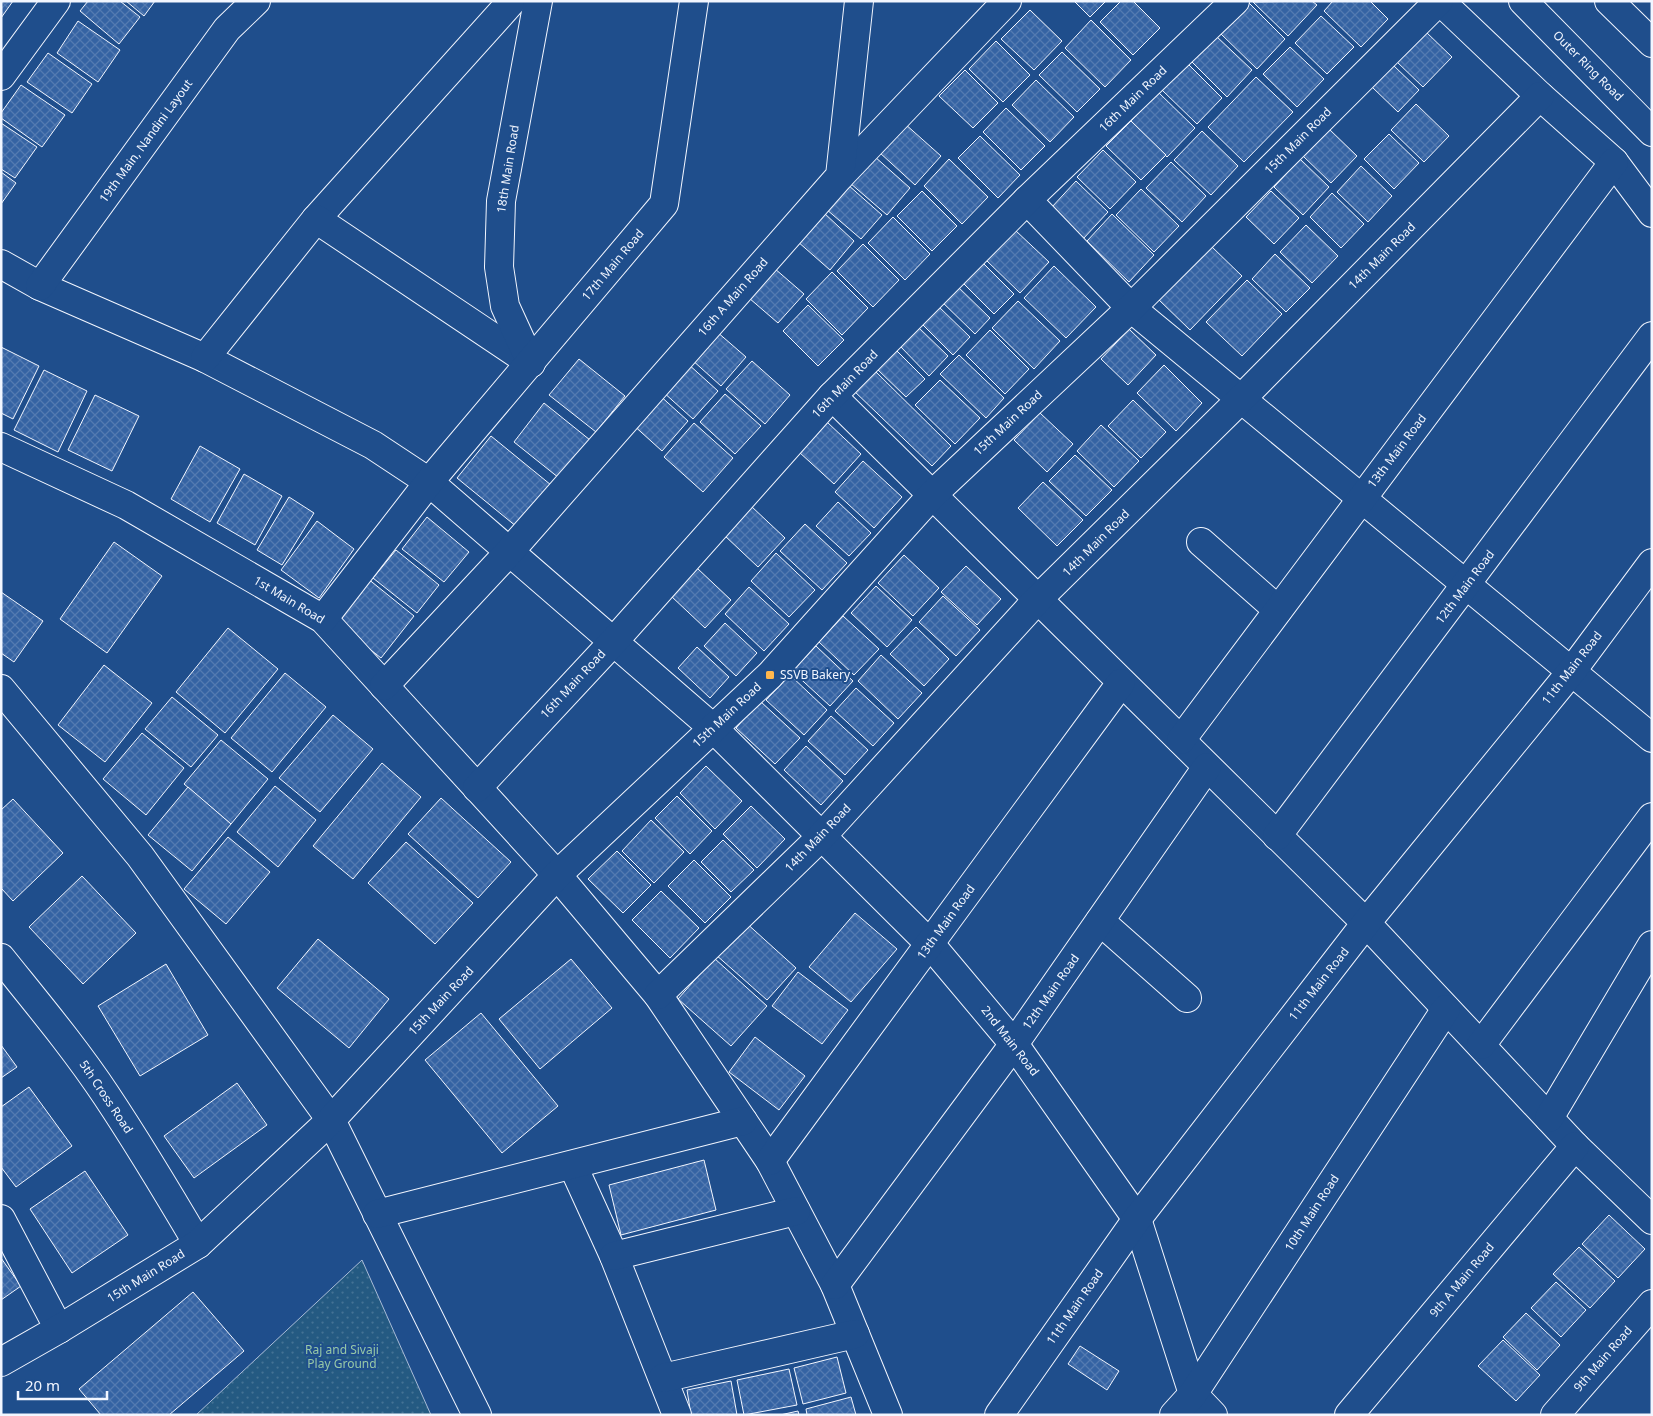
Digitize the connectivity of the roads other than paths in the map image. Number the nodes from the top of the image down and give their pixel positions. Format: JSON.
{"nodes":[{"id":1,"x":56,"y":1,"type":"edge"},
{"id":2,"x":256,"y":1,"type":"edge"},
{"id":3,"x":512,"y":1,"type":"edge"},
{"id":4,"x":538,"y":1,"type":"edge"},
{"id":5,"x":694,"y":1,"type":"edge"},
{"id":6,"x":859,"y":1,"type":"edge"},
{"id":7,"x":1007,"y":1,"type":"edge"},
{"id":8,"x":1235,"y":1,"type":"edge"},
{"id":9,"x":1440,"y":1,"type":"edge"},
{"id":10,"x":1524,"y":1,"type":"edge"},
{"id":11,"x":1608,"y":1,"type":"edge"},
{"id":12,"x":1652,"y":43,"type":"edge"},
{"id":13,"x":1,"y":76,"type":"edge"},
{"id":14,"x":1540,"y":96,"type":"junction"},
{"id":15,"x":1652,"y":132,"type":"edge"},
{"id":16,"x":1614,"y":162,"type":"junction"},
{"id":17,"x":840,"y":176,"type":"junction"},
{"id":18,"x":1027,"y":200,"type":"junction"},
{"id":19,"x":1652,"y":213,"type":"edge"},
{"id":20,"x":316,"y":219,"type":"junction"},
{"id":21,"x":1,"y":264,"type":"edge"},
{"id":22,"x":40,"y":286,"type":"junction"},
{"id":23,"x":1131,"y":308,"type":"junction"},
{"id":24,"x":1652,"y":336,"type":"edge"},
{"id":25,"x":205,"y":358,"type":"junction"},
{"id":26,"x":532,"y":363,"type":"junction"},
{"id":27,"x":832,"y":396,"type":"junction"},
{"id":28,"x":1241,"y":399,"type":"junction"},
{"id":29,"x":1,"y":448,"type":"edge"},
{"id":30,"x":429,"y":482,"type":"junction"},
{"id":31,"x":933,"y":494,"type":"junction"},
{"id":32,"x":1361,"y":499,"type":"junction"},
{"id":33,"x":1201,"y":542,"type":"dead end"},
{"id":34,"x":510,"y":551,"type":"junction"},
{"id":35,"x":1652,"y":563,"type":"edge"},
{"id":36,"x":1466,"y":585,"type":"junction"},
{"id":37,"x":1038,"y":599,"type":"junction"},
{"id":38,"x":1278,"y":610,"type":"junction"},
{"id":39,"x":323,"y":619,"type":"junction"},
{"id":40,"x":614,"y":641,"type":"junction"},
{"id":41,"x":1571,"y":672,"type":"junction"},
{"id":42,"x":1121,"y":683,"type":"junction"},
{"id":43,"x":384,"y":686,"type":"junction"},
{"id":44,"x":1,"y":689,"type":"edge"},
{"id":45,"x":713,"y":728,"type":"junction"},
{"id":46,"x":1652,"y":738,"type":"edge"},
{"id":47,"x":1180,"y":740,"type":"junction"},
{"id":48,"x":1207,"y":767,"type":"junction"},
{"id":49,"x":477,"y":788,"type":"junction"},
{"id":50,"x":1652,"y":816,"type":"edge"},
{"id":51,"x":1277,"y":836,"type":"junction"},
{"id":52,"x":821,"y":837,"type":"junction"},
{"id":53,"x":557,"y":875,"type":"junction"},
{"id":54,"x":1100,"y":920,"type":"junction"},
{"id":55,"x":1366,"y":923,"type":"junction"},
{"id":56,"x":930,"y":944,"type":"junction"},
{"id":57,"x":1652,"y":945,"type":"edge"},
{"id":58,"x":1,"y":958,"type":"edge"},
{"id":59,"x":658,"y":995,"type":"junction"},
{"id":60,"x":1187,"y":998,"type":"dead end"},
{"id":61,"x":1446,"y":1009,"type":"junction"},
{"id":62,"x":1014,"y":1044,"type":"junction"},
{"id":63,"x":1481,"y":1046,"type":"junction"},
{"id":64,"x":1548,"y":1118,"type":"junction"},
{"id":65,"x":331,"y":1120,"type":"junction"},
{"id":66,"x":743,"y":1121,"type":"junction"},
{"id":67,"x":1575,"y":1146,"type":"junction"},
{"id":68,"x":770,"y":1160,"type":"junction"},
{"id":69,"x":573,"y":1166,"type":"junction"},
{"id":70,"x":796,"y":1211,"type":"junction"},
{"id":71,"x":377,"y":1214,"type":"junction"},
{"id":72,"x":1,"y":1219,"type":"edge"},
{"id":73,"x":1137,"y":1219,"type":"junction"},
{"id":74,"x":1652,"y":1220,"type":"edge"},
{"id":75,"x":198,"y":1244,"type":"junction"},
{"id":76,"x":614,"y":1256,"type":"junction"},
{"id":77,"x":835,"y":1285,"type":"junction"},
{"id":78,"x":1652,"y":1304,"type":"edge"},
{"id":79,"x":59,"y":1329,"type":"junction"},
{"id":80,"x":855,"y":1334,"type":"junction"},
{"id":81,"x":1,"y":1362,"type":"edge"},
{"id":82,"x":662,"y":1378,"type":"junction"},
{"id":83,"x":1193,"y":1394,"type":"junction"},
{"id":84,"x":477,"y":1415,"type":"edge"},
{"id":85,"x":677,"y":1415,"type":"edge"},
{"id":86,"x":888,"y":1415,"type":"edge"},
{"id":87,"x":999,"y":1415,"type":"edge"},
{"id":88,"x":1174,"y":1415,"type":"edge"},
{"id":89,"x":1213,"y":1415,"type":"edge"},
{"id":90,"x":1349,"y":1415,"type":"edge"},
{"id":91,"x":1555,"y":1415,"type":"edge"}],
"edges":[{"from":1,"to":13,"type":"main road"},
{"from":2,"to":22,"type":"main road","name":"19th Main, Nandini Layout"},
{"from":3,"to":20,"type":"main road"},
{"from":4,"to":26,"type":"main road","name":"18th Main Road"},
{"from":5,"to":26,"type":"main road","name":"17th Main Road"},
{"from":6,"to":17,"type":"main road"},
{"from":7,"to":17,"type":"main road","name":"16th A Main Road"},
{"from":8,"to":18,"type":"main road","name":"16th Main Road"},
{"from":9,"to":14,"type":"main road"},
{"from":9,"to":23,"type":"main road","name":"15th Main Road"},
{"from":10,"to":15,"type":"main road","name":"Outer Ring Road"},
{"from":11,"to":12,"type":"main road"},
{"from":14,"to":16,"type":"main road"},
{"from":14,"to":28,"type":"main road","name":"14th Main Road"},
{"from":16,"to":19,"type":"main road"},
{"from":16,"to":32,"type":"main road","name":"13th Main Road"},
{"from":17,"to":34,"type":"main road","name":"16th A Main Road"},
{"from":18,"to":23,"type":"main road"},
{"from":18,"to":27,"type":"main road","name":"16th Main Road"},
{"from":20,"to":25,"type":"main road"},
{"from":20,"to":26,"type":"main road"},
{"from":21,"to":22,"type":"main road","name":"2nd Main Road"},
{"from":22,"to":25,"type":"main road","name":"2nd Main Road"},
{"from":23,"to":28,"type":"main road"},
{"from":23,"to":31,"type":"main road","name":"15th Main Road"},
{"from":24,"to":36,"type":"main road","name":"12th Main Road"},
{"from":25,"to":30,"type":"main road","name":"2nd Main Road"},
{"from":26,"to":30,"type":"main road","name":"17th Main Road"},
{"from":27,"to":31,"type":"main road"},
{"from":27,"to":40,"type":"main road","name":"16th Main Road"},
{"from":28,"to":32,"type":"main road"},
{"from":28,"to":37,"type":"main road","name":"14th Main Road"},
{"from":29,"to":39,"type":"main road","name":"1st Main Road"},
{"from":30,"to":34,"type":"main road","name":"2nd Main Road"},
{"from":30,"to":39,"type":"main road","name":"17th Main Road"},
{"from":31,"to":37,"type":"main road"},
{"from":31,"to":45,"type":"main road","name":"15th Main Road"},
{"from":32,"to":36,"type":"main road"},
{"from":32,"to":38,"type":"main road","name":"13th Main Road"},
{"from":33,"to":38,"type":"main road"},
{"from":34,"to":40,"type":"main road","name":"2nd Main Road"},
{"from":34,"to":43,"type":"main road","name":"16th A Main Road"},
{"from":35,"to":41,"type":"main road","name":"11th Main Road"},
{"from":36,"to":41,"type":"main road"},
{"from":36,"to":51,"type":"main road","name":"12th Main Road"},
{"from":37,"to":42,"type":"main road"},
{"from":37,"to":52,"type":"main road","name":"14th Main Road"},
{"from":38,"to":47,"type":"main road","name":"13th Main Road"},
{"from":39,"to":43,"type":"main road","name":"1st Main Road"},
{"from":40,"to":45,"type":"main road","name":"2nd Main Road"},
{"from":40,"to":49,"type":"main road","name":"16th Main Road"},
{"from":41,"to":46,"type":"main road"},
{"from":41,"to":55,"type":"main road","name":"11th Main Road"},
{"from":42,"to":47,"type":"main road"},
{"from":42,"to":56,"type":"main road","name":"13th Main Road"},
{"from":43,"to":49,"type":"main road","name":"1st Main Road"},
{"from":44,"to":65,"type":"main road"},
{"from":45,"to":52,"type":"main road","name":"2nd Main Road"},
{"from":45,"to":53,"type":"main road","name":"15th Main Road"},
{"from":47,"to":48,"type":"main road"},
{"from":48,"to":51,"type":"main road"},
{"from":48,"to":54,"type":"main road","name":"12th Main Road"},
{"from":49,"to":53,"type":"main road","name":"1st Main Road"},
{"from":50,"to":63,"type":"main road"},
{"from":51,"to":55,"type":"main road"},
{"from":52,"to":56,"type":"main road","name":"2nd Main Road"},
{"from":52,"to":59,"type":"main road","name":"14th Main Road"},
{"from":53,"to":59,"type":"main road","name":"1st Main Road"},
{"from":53,"to":65,"type":"main road","name":"15th Main Road"},
{"from":54,"to":60,"type":"main road"},
{"from":54,"to":62,"type":"main road","name":"12th Main Road"},
{"from":55,"to":61,"type":"main road"},
{"from":55,"to":73,"type":"main road","name":"11th Main Road"},
{"from":56,"to":62,"type":"main road","name":"2nd Main Road"},
{"from":56,"to":68,"type":"main road","name":"13th Main Road"},
{"from":57,"to":64,"type":"main road"},
{"from":58,"to":75,"type":"main road","name":"5th Cross Road"},
{"from":59,"to":66,"type":"main road","name":"1st Main Road"},
{"from":61,"to":63,"type":"main road"},
{"from":61,"to":83,"type":"main road","name":"10th Main Road"},
{"from":62,"to":73,"type":"main road","name":"2nd Main Road"},
{"from":62,"to":77,"type":"main road","name":"12th Main Road"},
{"from":63,"to":64,"type":"main road"},
{"from":64,"to":67,"type":"main road"},
{"from":65,"to":71,"type":"main road"},
{"from":65,"to":75,"type":"main road","name":"15th Main Road"},
{"from":66,"to":68,"type":"main road","name":"1st Main Road"},
{"from":66,"to":69,"type":"main road"},
{"from":67,"to":74,"type":"main road"},
{"from":67,"to":90,"type":"main road","name":"9th A Main Road"},
{"from":68,"to":70,"type":"main road","name":"1st Main Road"},
{"from":69,"to":71,"type":"main road"},
{"from":69,"to":76,"type":"main road"},
{"from":70,"to":76,"type":"main road"},
{"from":70,"to":77,"type":"main road","name":"1st Main Road"},
{"from":71,"to":84,"type":"main road"},
{"from":72,"to":79,"type":"main road"},
{"from":73,"to":83,"type":"main road","name":"2nd Main Road"},
{"from":73,"to":87,"type":"main road","name":"11th Main Road"},
{"from":75,"to":79,"type":"main road","name":"15th Main Road"},
{"from":76,"to":82,"type":"main road"},
{"from":77,"to":80,"type":"main road","name":"1st Main Road"},
{"from":78,"to":91,"type":"main road","name":"9th Main Road"},
{"from":79,"to":81,"type":"main road","name":"15th Main Road"},
{"from":80,"to":82,"type":"main road"},
{"from":80,"to":86,"type":"main road","name":"1st Main Road"},
{"from":82,"to":85,"type":"main road"},
{"from":83,"to":88,"type":"main road","name":"10th Main Road"},
{"from":83,"to":89,"type":"main road","name":"2nd Main Road"}]}
